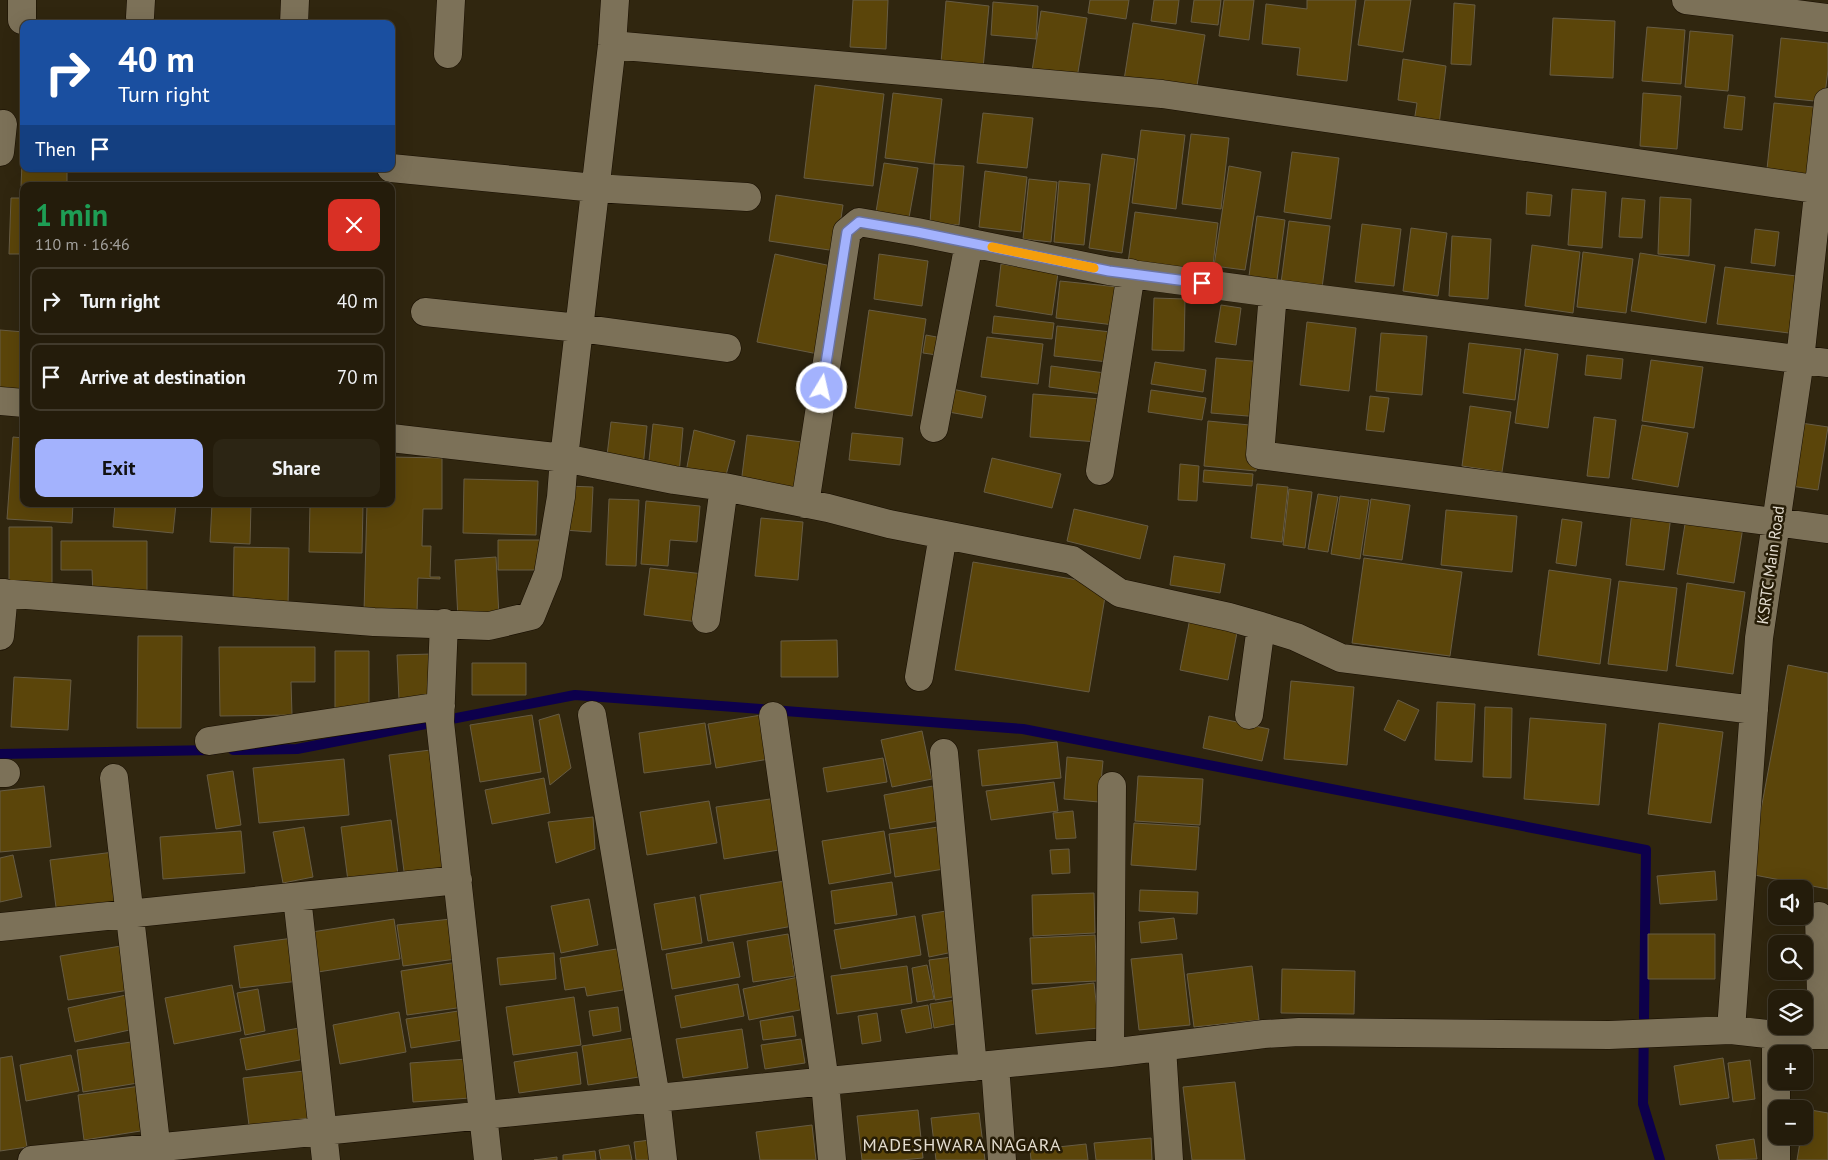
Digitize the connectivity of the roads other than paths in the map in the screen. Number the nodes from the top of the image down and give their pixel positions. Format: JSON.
{"nodes":[{"id":1,"x":295,"y":0,"type":"edge"},
{"id":2,"x":452,"y":0,"type":"edge"},
{"id":3,"x":615,"y":0,"type":"edge"},
{"id":4,"x":1686,"y":0,"type":"edge"},
{"id":5,"x":1828,"y":18,"type":"edge"},
{"id":6,"x":294,"y":20,"type":"edge"},
{"id":7,"x":612,"y":44,"type":"junction"},
{"id":8,"x":448,"y":54,"type":"dead end"},
{"id":9,"x":1828,"y":102,"type":"edge"},
{"id":10,"x":3,"y":124,"type":"dead end"},
{"id":11,"x":0,"y":152,"type":"edge"},
{"id":12,"x":395,"y":168,"type":"edge"},
{"id":13,"x":595,"y":188,"type":"junction"},
{"id":14,"x":1823,"y":191,"type":"edge"},
{"id":15,"x":747,"y":197,"type":"dead end"},
{"id":16,"x":970,"y":242,"type":"junction"},
{"id":17,"x":1130,"y":273,"type":"junction"},
{"id":18,"x":1272,"y":293,"type":"junction"},
{"id":19,"x":425,"y":312,"type":"dead end"},
{"id":20,"x":579,"y":328,"type":"junction"},
{"id":21,"x":727,"y":348,"type":"dead end"},
{"id":22,"x":1800,"y":360,"type":"junction"},
{"id":23,"x":1828,"y":363,"type":"edge"},
{"id":24,"x":0,"y":401,"type":"edge"},
{"id":25,"x":20,"y":403,"type":"edge"},
{"id":26,"x":934,"y":428,"type":"dead end"},
{"id":27,"x":395,"y":438,"type":"edge"},
{"id":28,"x":564,"y":458,"type":"junction"},
{"id":29,"x":1100,"y":472,"type":"dead end"},
{"id":30,"x":724,"y":487,"type":"junction"},
{"id":31,"x":804,"y":504,"type":"junction"},
{"id":32,"x":1776,"y":523,"type":"junction"},
{"id":33,"x":1828,"y":529,"type":"edge"},
{"id":34,"x":943,"y":535,"type":"junction"},
{"id":35,"x":2,"y":593,"type":"edge"},
{"id":36,"x":706,"y":619,"type":"dead end"},
{"id":37,"x":444,"y":623,"type":"junction"},
{"id":38,"x":1261,"y":626,"type":"junction"},
{"id":39,"x":0,"y":636,"type":"edge"},
{"id":40,"x":919,"y":677,"type":"dead end"},
{"id":41,"x":1754,"y":710,"type":"junction"},
{"id":42,"x":441,"y":712,"type":"junction"},
{"id":43,"x":592,"y":715,"type":"dead end"},
{"id":44,"x":1248,"y":715,"type":"dead end"},
{"id":45,"x":773,"y":716,"type":"dead end"},
{"id":46,"x":209,"y":741,"type":"dead end"},
{"id":47,"x":944,"y":753,"type":"dead end"},
{"id":48,"x":114,"y":778,"type":"dead end"},
{"id":49,"x":1112,"y":786,"type":"dead end"},
{"id":50,"x":458,"y":880,"type":"junction"},
{"id":51,"x":297,"y":897,"type":"junction"},
{"id":52,"x":128,"y":914,"type":"junction"},
{"id":53,"x":1819,"y":916,"type":"dead end"},
{"id":54,"x":0,"y":927,"type":"edge"},
{"id":55,"x":1731,"y":1030,"type":"junction"},
{"id":56,"x":1768,"y":1034,"type":"edge"},
{"id":57,"x":1825,"y":1034,"type":"edge"},
{"id":58,"x":1776,"y":1035,"type":"edge"},
{"id":59,"x":1162,"y":1047,"type":"junction"},
{"id":60,"x":1110,"y":1053,"type":"junction"},
{"id":61,"x":984,"y":1066,"type":"junction"},
{"id":62,"x":825,"y":1082,"type":"junction"},
{"id":63,"x":656,"y":1098,"type":"junction"},
{"id":64,"x":483,"y":1115,"type":"junction"},
{"id":65,"x":323,"y":1130,"type":"junction"},
{"id":66,"x":157,"y":1153,"type":"edge"},
{"id":67,"x":32,"y":1160,"type":"edge"},
{"id":68,"x":326,"y":1160,"type":"edge"},
{"id":69,"x":488,"y":1160,"type":"edge"},
{"id":70,"x":663,"y":1160,"type":"edge"},
{"id":71,"x":832,"y":1160,"type":"edge"},
{"id":72,"x":1002,"y":1160,"type":"edge"},
{"id":73,"x":1169,"y":1160,"type":"edge"},
{"id":74,"x":1776,"y":1160,"type":"edge"}],
"edges":[{"from":1,"to":6,"type":"street"},
{"from":2,"to":8,"type":"street"},
{"from":3,"to":7,"type":"street"},
{"from":4,"to":5,"type":"street"},
{"from":7,"to":13,"type":"street"},
{"from":7,"to":14,"type":"street"},
{"from":9,"to":14,"type":"street","name":"KSRTC Main Road"},
{"from":10,"to":11,"type":"street"},
{"from":12,"to":13,"type":"street"},
{"from":13,"to":15,"type":"street"},
{"from":13,"to":20,"type":"street"},
{"from":14,"to":22,"type":"street","name":"KSRTC Main Road"},
{"from":16,"to":17,"type":"street"},
{"from":16,"to":26,"type":"street"},
{"from":16,"to":31,"type":"street"},
{"from":17,"to":18,"type":"street"},
{"from":17,"to":29,"type":"street"},
{"from":18,"to":22,"type":"street"},
{"from":18,"to":32,"type":"street"},
{"from":19,"to":20,"type":"street"},
{"from":20,"to":21,"type":"street"},
{"from":20,"to":28,"type":"street"},
{"from":22,"to":23,"type":"street"},
{"from":22,"to":32,"type":"street","name":"KSRTC Main Road"},
{"from":24,"to":25,"type":"street"},
{"from":27,"to":28,"type":"street"},
{"from":28,"to":30,"type":"street"},
{"from":28,"to":37,"type":"street"},
{"from":30,"to":31,"type":"street"},
{"from":30,"to":36,"type":"street"},
{"from":31,"to":34,"type":"street"},
{"from":32,"to":33,"type":"street"},
{"from":32,"to":41,"type":"street","name":"KSRTC Main Road"},
{"from":34,"to":38,"type":"street"},
{"from":34,"to":40,"type":"street"},
{"from":35,"to":37,"type":"street"},
{"from":35,"to":39,"type":"street"},
{"from":37,"to":42,"type":"street"},
{"from":38,"to":41,"type":"street"},
{"from":38,"to":44,"type":"street"},
{"from":41,"to":55,"type":"street","name":"KSRTC Main Road"},
{"from":42,"to":46,"type":"street"},
{"from":42,"to":50,"type":"street"},
{"from":43,"to":63,"type":"street"},
{"from":45,"to":62,"type":"street"},
{"from":47,"to":61,"type":"street"},
{"from":48,"to":52,"type":"street"},
{"from":49,"to":60,"type":"street"},
{"from":50,"to":51,"type":"street"},
{"from":50,"to":64,"type":"street"},
{"from":51,"to":52,"type":"street"},
{"from":51,"to":65,"type":"street"},
{"from":52,"to":54,"type":"street"},
{"from":52,"to":66,"type":"street"},
{"from":53,"to":57,"type":"street"},
{"from":55,"to":56,"type":"street"},
{"from":55,"to":59,"type":"street"},
{"from":58,"to":74,"type":"street"},
{"from":59,"to":60,"type":"street"},
{"from":59,"to":73,"type":"street"},
{"from":60,"to":61,"type":"street"},
{"from":61,"to":62,"type":"street"},
{"from":61,"to":72,"type":"street"},
{"from":62,"to":63,"type":"street"},
{"from":62,"to":71,"type":"street"},
{"from":63,"to":64,"type":"street"},
{"from":63,"to":70,"type":"street"},
{"from":64,"to":65,"type":"street"},
{"from":64,"to":69,"type":"street"},
{"from":65,"to":66,"type":"street"},
{"from":65,"to":68,"type":"street"},
{"from":66,"to":67,"type":"street"}]}
